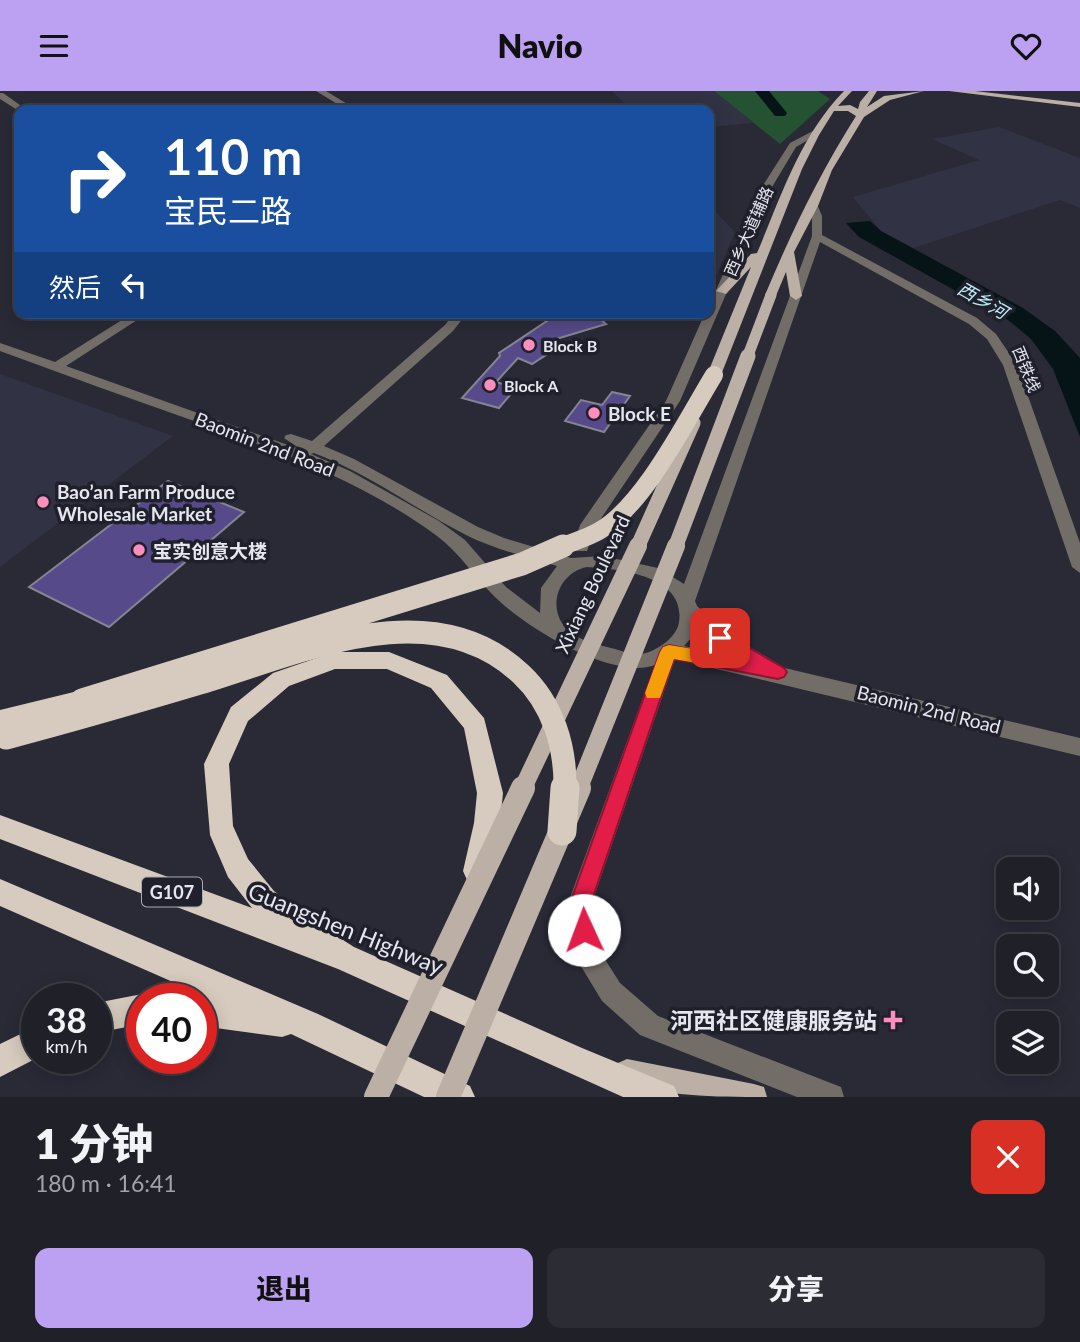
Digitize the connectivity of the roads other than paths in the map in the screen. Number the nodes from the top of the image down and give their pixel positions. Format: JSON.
{"nodes":[{"id":1,"x":320,"y":91,"type":"edge"},
{"id":2,"x":848,"y":91,"type":"edge"},
{"id":3,"x":873,"y":91,"type":"edge"},
{"id":4,"x":920,"y":91,"type":"edge"},
{"id":5,"x":942,"y":91,"type":"edge"},
{"id":6,"x":954,"y":91,"type":"edge"},
{"id":7,"x":1003,"y":91,"type":"edge"},
{"id":8,"x":830,"y":92,"type":"edge"},
{"id":9,"x":0,"y":95,"type":"edge"},
{"id":10,"x":1080,"y":99,"type":"edge"},
{"id":11,"x":15,"y":105,"type":"edge"},
{"id":12,"x":344,"y":105,"type":"edge"},
{"id":13,"x":835,"y":105,"type":"junction"},
{"id":14,"x":1080,"y":105,"type":"edge"},
{"id":15,"x":861,"y":115,"type":"junction"},
{"id":16,"x":816,"y":133,"type":"junction"},
{"id":17,"x":813,"y":206,"type":"junction"},
{"id":18,"x":817,"y":236,"type":"junction"},
{"id":19,"x":765,"y":246,"type":"junction"},
{"id":20,"x":788,"y":251,"type":"junction"},
{"id":21,"x":722,"y":291,"type":"junction"},
{"id":22,"x":796,"y":296,"type":"junction"},
{"id":23,"x":714,"y":309,"type":"edge"},
{"id":24,"x":133,"y":319,"type":"edge"},
{"id":25,"x":456,"y":319,"type":"edge"},
{"id":26,"x":710,"y":319,"type":"edge"},
{"id":27,"x":0,"y":337,"type":"edge"},
{"id":28,"x":0,"y":347,"type":"edge"},
{"id":29,"x":62,"y":364,"type":"junction"},
{"id":30,"x":714,"y":375,"type":"junction"},
{"id":31,"x":308,"y":451,"type":"junction"},
{"id":32,"x":588,"y":525,"type":"junction"},
{"id":33,"x":522,"y":550,"type":"junction"},
{"id":34,"x":574,"y":563,"type":"junction"},
{"id":35,"x":1080,"y":567,"type":"edge"},
{"id":36,"x":689,"y":605,"type":"junction"},
{"id":37,"x":568,"y":641,"type":"junction"},
{"id":38,"x":669,"y":652,"type":"junction"},
{"id":39,"x":778,"y":672,"type":"junction"},
{"id":40,"x":2,"y":733,"type":"edge"},
{"id":41,"x":1080,"y":747,"type":"edge"},
{"id":42,"x":0,"y":827,"type":"edge"},
{"id":43,"x":562,"y":831,"type":"junction"},
{"id":44,"x":0,"y":892,"type":"edge"},
{"id":45,"x":472,"y":894,"type":"junction"},
{"id":46,"x":344,"y":957,"type":"junction"},
{"id":47,"x":217,"y":1013,"type":"edge"},
{"id":48,"x":307,"y":1025,"type":"junction"},
{"id":49,"x":21,"y":1050,"type":"edge"},
{"id":50,"x":0,"y":1061,"type":"edge"},
{"id":51,"x":574,"y":1061,"type":"junction"},
{"id":52,"x":376,"y":1097,"type":"edge"},
{"id":53,"x":447,"y":1097,"type":"edge"},
{"id":54,"x":459,"y":1097,"type":"edge"},
{"id":55,"x":663,"y":1097,"type":"edge"},
{"id":56,"x":754,"y":1097,"type":"edge"},
{"id":57,"x":831,"y":1097,"type":"edge"}],
"edges":[{"from":1,"to":12,"type":"street"},
{"from":2,"to":13,"type":"main road","name":"Xixiang Boulevard"},
{"from":3,"to":15,"type":"main road"},
{"from":4,"to":15,"type":"main road"},
{"from":5,"to":6,"type":"main road"},
{"from":6,"to":14,"type":"main road"},
{"from":7,"to":10,"type":"main road"},
{"from":8,"to":13,"type":"main road"},
{"from":9,"to":11,"type":"street"},
{"from":13,"to":15,"type":"main road"},
{"from":13,"to":16,"type":"main road","name":"Xixiang Boulevard"},
{"from":15,"to":17,"type":"main road"},
{"from":16,"to":19,"type":"main road","name":"Xixiang Boulevard"},
{"from":16,"to":21,"type":"street","name":"西乡大道辅路"},
{"from":17,"to":18,"type":"street"},
{"from":17,"to":20,"type":"main road"},
{"from":18,"to":22,"type":"street"},
{"from":18,"to":35,"type":"street","name":"西铁线"},
{"from":19,"to":21,"type":"main road"},
{"from":19,"to":30,"type":"main road","name":"Xixiang Boulevard"},
{"from":20,"to":22,"type":"main road"},
{"from":20,"to":43,"type":"main road","bridge":true},
{"from":21,"to":23,"type":"street","name":"西乡大道辅路"},
{"from":22,"to":36,"type":"street"},
{"from":24,"to":29,"type":"street"},
{"from":25,"to":31,"type":"street"},
{"from":26,"to":32,"type":"street","name":"西乡大道辅路"},
{"from":27,"to":29,"type":"street","name":"Baomin 2nd Road"},
{"from":28,"to":29,"type":"street","name":"Baomin 2nd Road"},
{"from":29,"to":31,"type":"street","name":"Baomin 2nd Road"},
{"from":30,"to":40,"type":"highway","bridge":true},
{"from":30,"to":45,"type":"main road","name":"Xixiang Boulevard","bridge":true},
{"from":31,"to":33,"type":"street","name":"Baomin 2nd Road"},
{"from":31,"to":37,"type":"street","name":"Baomin 2nd Road"},
{"from":32,"to":33,"type":"street"},
{"from":32,"to":34,"type":"street","name":"西乡大道辅路"},
{"from":33,"to":34,"type":"street","name":"Baomin 2nd Road"},
{"from":34,"to":36,"type":"street"},
{"from":34,"to":37,"type":"street","name":"西乡大道辅路"},
{"from":36,"to":38,"type":"street"},
{"from":36,"to":39,"type":"street"},
{"from":37,"to":38,"type":"street"},
{"from":38,"to":39,"type":"street"},
{"from":38,"to":57,"type":"street"},
{"from":39,"to":41,"type":"street","name":"Baomin 2nd Road"},
{"from":40,"to":43,"type":"highway","bridge":true},
{"from":42,"to":46,"type":"highway","name":"Guangshen Highway","number":"G107"},
{"from":43,"to":53,"type":"main road","bridge":true},
{"from":44,"to":48,"type":"highway"},
{"from":45,"to":46,"type":"highway","bridge":true},
{"from":45,"to":52,"type":"main road","name":"Xixiang Boulevard","bridge":true},
{"from":46,"to":51,"type":"highway","name":"Guangshen Highway","number":"G107"},
{"from":47,"to":48,"type":"highway"},
{"from":48,"to":54,"type":"highway"},
{"from":49,"to":50,"type":"highway"},
{"from":51,"to":55,"type":"highway","name":"Guangshen Highway","number":"G107"},
{"from":51,"to":56,"type":"main road"}]}
